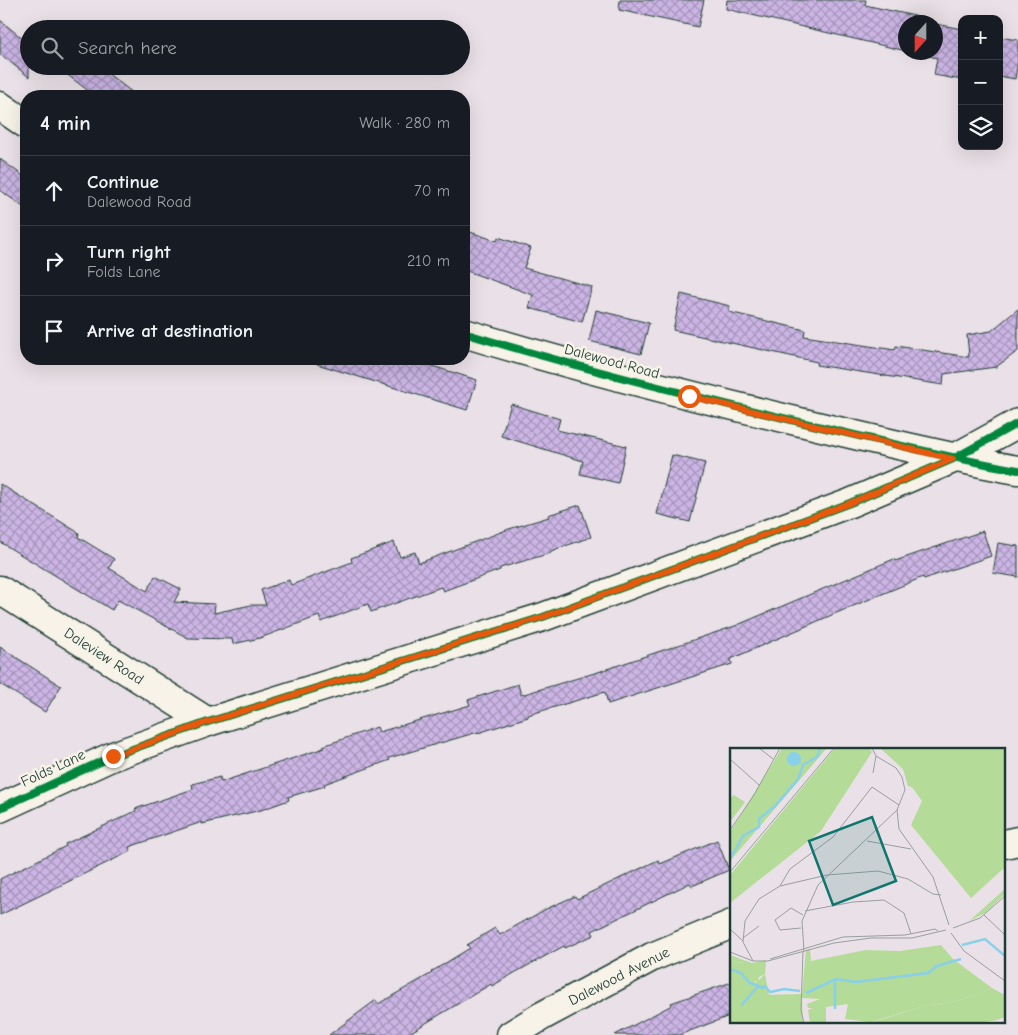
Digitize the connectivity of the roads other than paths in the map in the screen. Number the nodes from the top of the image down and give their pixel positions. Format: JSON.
{"nodes":[{"id":1,"x":0,"y":106,"type":"edge"},
{"id":2,"x":20,"y":120,"type":"edge"},
{"id":3,"x":470,"y":335,"type":"edge"},
{"id":4,"x":1018,"y":423,"type":"edge"},
{"id":5,"x":953,"y":459,"type":"junction"},
{"id":6,"x":1018,"y":470,"type":"edge"},
{"id":7,"x":0,"y":590,"type":"edge"},
{"id":8,"x":208,"y":722,"type":"junction"},
{"id":9,"x":0,"y":808,"type":"edge"},
{"id":10,"x":730,"y":925,"type":"edge"},
{"id":11,"x":511,"y":1035,"type":"edge"}],
"edges":[{"from":1,"to":2,"type":"street"},
{"from":3,"to":5,"type":"street","name":"Dalewood Road"},
{"from":4,"to":5,"type":"street","name":"Folds Lane"},
{"from":5,"to":6,"type":"street","name":"Dalewood Road"},
{"from":5,"to":8,"type":"street","name":"Folds Lane"},
{"from":7,"to":8,"type":"street","name":"Daleview Road"},
{"from":8,"to":9,"type":"street","name":"Folds Lane"},
{"from":10,"to":11,"type":"street","name":"Dalewood Avenue"}]}
